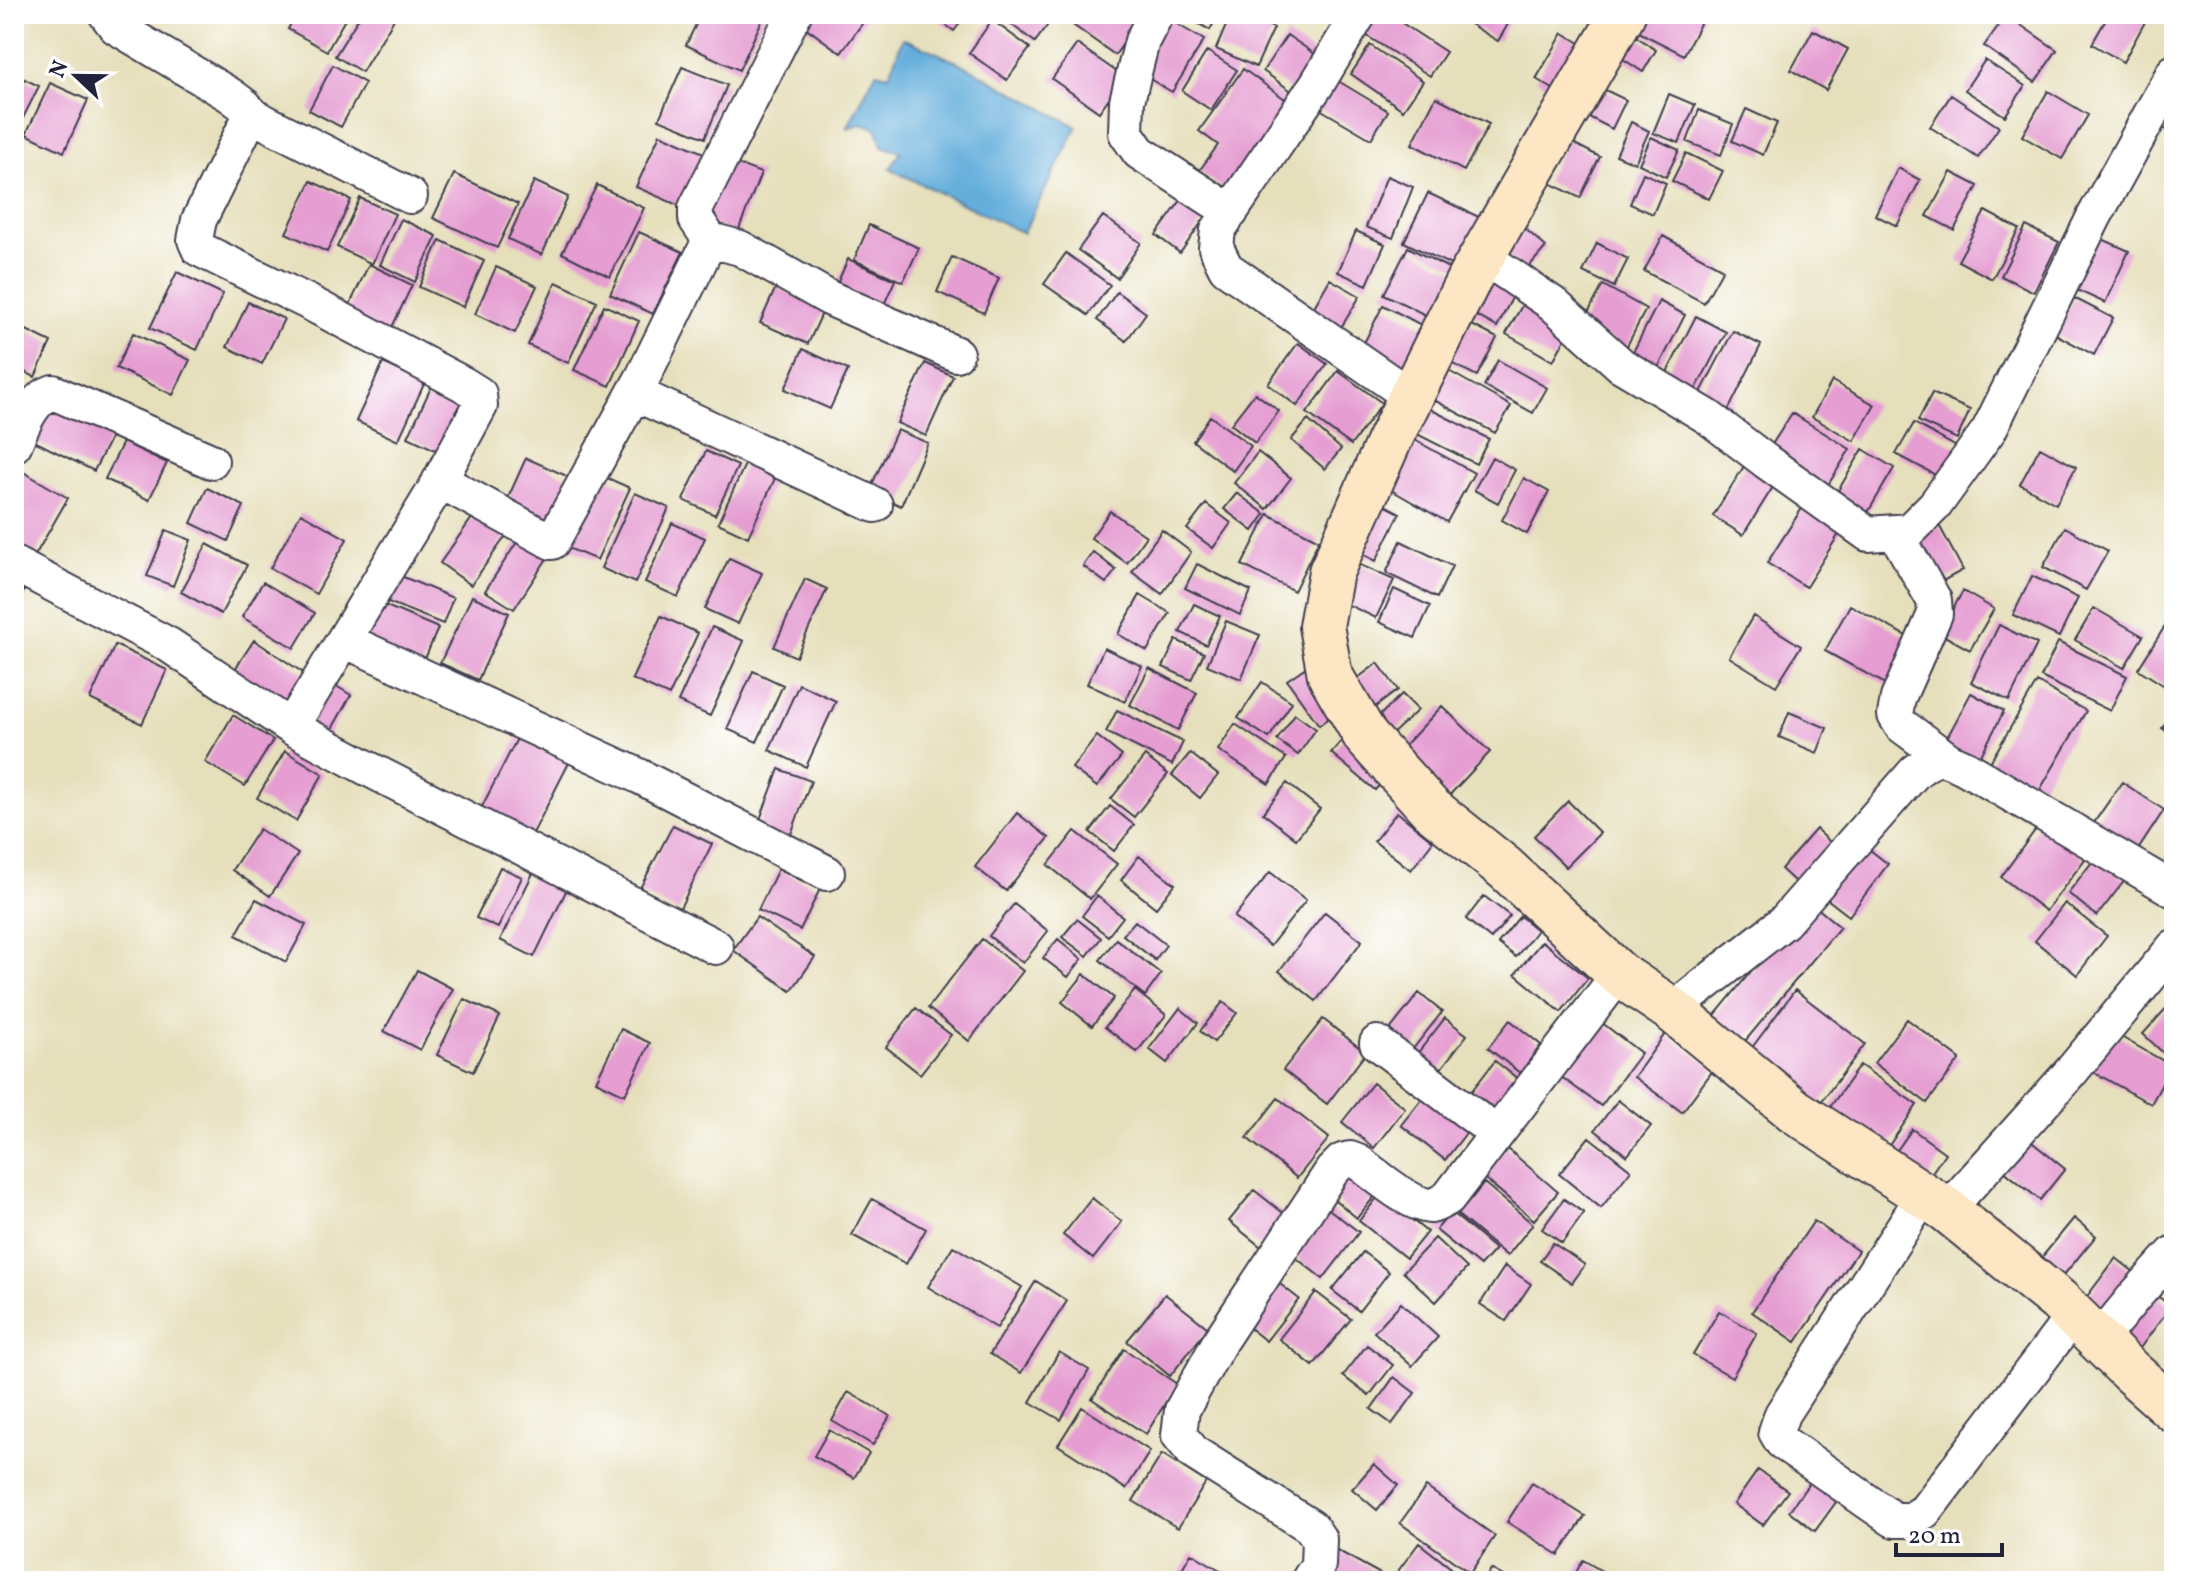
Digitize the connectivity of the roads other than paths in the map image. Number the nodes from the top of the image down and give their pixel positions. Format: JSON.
{"nodes":[{"id":1,"x":106,"y":14,"type":"edge"},
{"id":2,"x":794,"y":14,"type":"edge"},
{"id":3,"x":1156,"y":14,"type":"edge"},
{"id":4,"x":1359,"y":14,"type":"edge"},
{"id":5,"x":1623,"y":14,"type":"edge"},
{"id":6,"x":2174,"y":72,"type":"edge"},
{"id":7,"x":251,"y":115,"type":"junction"},
{"id":8,"x":410,"y":196,"type":"dead end"},
{"id":9,"x":1231,"y":212,"type":"junction"},
{"id":10,"x":710,"y":240,"type":"junction"},
{"id":11,"x":1482,"y":256,"type":"junction"},
{"id":12,"x":956,"y":354,"type":"dead end"},
{"id":13,"x":634,"y":393,"type":"junction"},
{"id":14,"x":1410,"y":396,"type":"junction"},
{"id":15,"x":14,"y":445,"type":"edge"},
{"id":16,"x":211,"y":461,"type":"dead end"},
{"id":17,"x":434,"y":491,"type":"junction"},
{"id":18,"x":875,"y":505,"type":"dead end"},
{"id":19,"x":1895,"y":532,"type":"junction"},
{"id":20,"x":14,"y":564,"type":"edge"},
{"id":21,"x":344,"y":640,"type":"junction"},
{"id":22,"x":291,"y":727,"type":"junction"},
{"id":23,"x":1947,"y":759,"type":"junction"},
{"id":24,"x":827,"y":873,"type":"dead end"},
{"id":25,"x":2174,"y":890,"type":"edge"},
{"id":26,"x":716,"y":947,"type":"dead end"},
{"id":27,"x":2174,"y":947,"type":"edge"},
{"id":28,"x":1619,"y":974,"type":"junction"},
{"id":29,"x":1672,"y":1010,"type":"junction"},
{"id":30,"x":1377,"y":1043,"type":"dead end"},
{"id":31,"x":1496,"y":1133,"type":"junction"},
{"id":32,"x":1936,"y":1202,"type":"junction"},
{"id":33,"x":2174,"y":1253,"type":"edge"},
{"id":34,"x":2086,"y":1328,"type":"junction"},
{"id":35,"x":2174,"y":1410,"type":"edge"},
{"id":36,"x":1308,"y":1581,"type":"edge"}],
"edges":[{"from":1,"to":7,"type":"street"},
{"from":2,"to":10,"type":"street"},
{"from":3,"to":9,"type":"street"},
{"from":4,"to":9,"type":"street"},
{"from":5,"to":11,"type":"street"},
{"from":6,"to":19,"type":"street"},
{"from":7,"to":8,"type":"street"},
{"from":7,"to":17,"type":"street"},
{"from":9,"to":14,"type":"street"},
{"from":10,"to":12,"type":"street"},
{"from":10,"to":13,"type":"street"},
{"from":11,"to":14,"type":"street"},
{"from":11,"to":19,"type":"street"},
{"from":13,"to":17,"type":"street"},
{"from":13,"to":18,"type":"street"},
{"from":14,"to":28,"type":"street"},
{"from":15,"to":16,"type":"street"},
{"from":17,"to":21,"type":"street"},
{"from":19,"to":23,"type":"street"},
{"from":20,"to":22,"type":"street"},
{"from":21,"to":22,"type":"street"},
{"from":21,"to":24,"type":"street"},
{"from":22,"to":26,"type":"street"},
{"from":23,"to":25,"type":"street"},
{"from":23,"to":29,"type":"street"},
{"from":27,"to":32,"type":"street"},
{"from":28,"to":29,"type":"street"},
{"from":28,"to":31,"type":"street"},
{"from":29,"to":32,"type":"street"},
{"from":30,"to":31,"type":"street"},
{"from":31,"to":36,"type":"street"},
{"from":32,"to":34,"type":"street"},
{"from":32,"to":34,"type":"street"},
{"from":33,"to":34,"type":"street"},
{"from":34,"to":35,"type":"street"}]}
